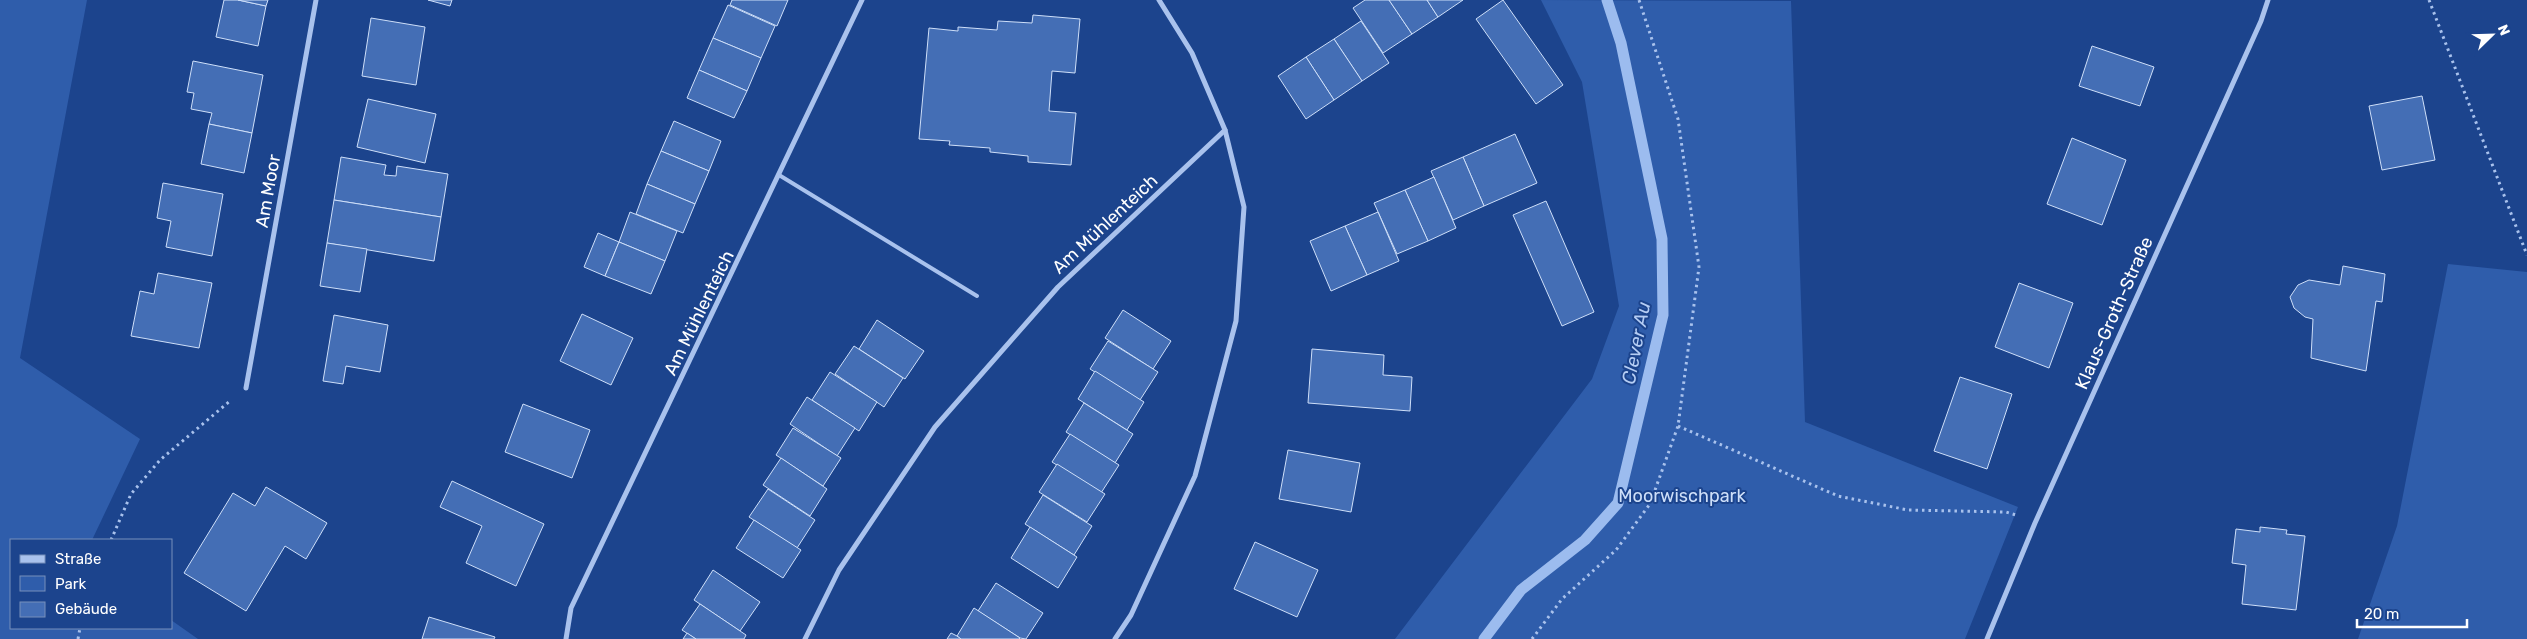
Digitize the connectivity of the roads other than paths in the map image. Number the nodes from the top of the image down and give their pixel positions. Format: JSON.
{"nodes":[{"id":1,"x":316,"y":0,"type":"edge"},
{"id":2,"x":862,"y":0,"type":"edge"},
{"id":3,"x":1159,"y":0,"type":"edge"},
{"id":4,"x":2268,"y":0,"type":"edge"},
{"id":5,"x":1225,"y":130,"type":"junction"},
{"id":6,"x":779,"y":175,"type":"junction"},
{"id":7,"x":977,"y":296,"type":"dead end"},
{"id":8,"x":246,"y":388,"type":"road end"},
{"id":9,"x":566,"y":639,"type":"edge"},
{"id":10,"x":805,"y":639,"type":"edge"},
{"id":11,"x":1115,"y":639,"type":"edge"},
{"id":12,"x":1987,"y":639,"type":"edge"}],
"edges":[{"from":1,"to":8,"type":"street","name":"Am Moor"},
{"from":2,"to":6,"type":"street","name":"Am Mühlenteich"},
{"from":3,"to":5,"type":"street"},
{"from":4,"to":12,"type":"street","name":"Klaus-Groth-Straße"},
{"from":5,"to":10,"type":"street","name":"Am Mühlenteich"},
{"from":5,"to":11,"type":"street"},
{"from":6,"to":7,"type":"lane"},
{"from":6,"to":9,"type":"street","name":"Am Mühlenteich"}]}
